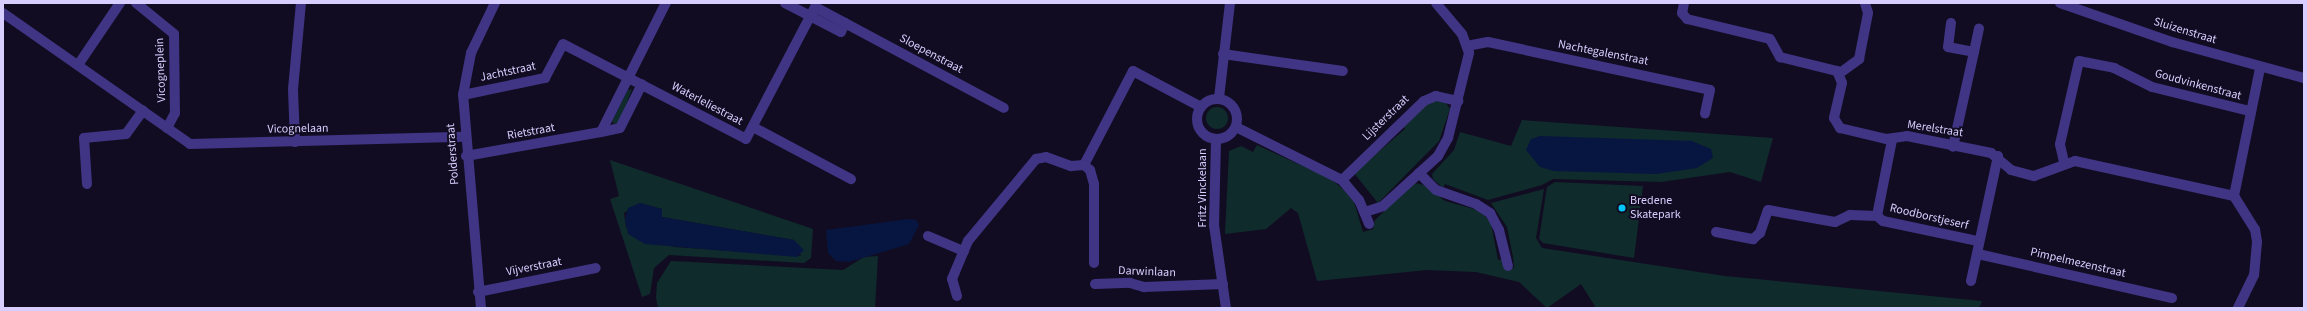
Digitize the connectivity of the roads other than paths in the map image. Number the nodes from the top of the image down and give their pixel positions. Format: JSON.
{"nodes":[{"id":1,"x":120,"y":3,"type":"edge"},
{"id":2,"x":136,"y":3,"type":"edge"},
{"id":3,"x":301,"y":3,"type":"edge"},
{"id":4,"x":495,"y":3,"type":"edge"},
{"id":5,"x":666,"y":3,"type":"edge"},
{"id":6,"x":785,"y":3,"type":"edge"},
{"id":7,"x":1230,"y":3,"type":"edge"},
{"id":8,"x":1436,"y":3,"type":"edge"},
{"id":9,"x":1684,"y":3,"type":"edge"},
{"id":10,"x":1865,"y":3,"type":"edge"},
{"id":11,"x":2060,"y":3,"type":"edge"},
{"id":12,"x":3,"y":13,"type":"edge"},
{"id":13,"x":810,"y":16,"type":"junction"},
{"id":14,"x":1952,"y":23,"type":"dead end"},
{"id":15,"x":1979,"y":29,"type":"dead end"},
{"id":16,"x":1467,"y":46,"type":"junction"},
{"id":17,"x":1974,"y":52,"type":"junction"},
{"id":18,"x":1223,"y":54,"type":"junction"},
{"id":19,"x":78,"y":65,"type":"junction"},
{"id":20,"x":2260,"y":68,"type":"junction"},
{"id":21,"x":1343,"y":71,"type":"dead end"},
{"id":22,"x":1840,"y":73,"type":"junction"},
{"id":23,"x":628,"y":77,"type":"junction"},
{"id":24,"x":2304,"y":78,"type":"edge"},
{"id":25,"x":642,"y":84,"type":"junction"},
{"id":26,"x":463,"y":95,"type":"junction"},
{"id":27,"x":1219,"y":98,"type":"junction"},
{"id":28,"x":1458,"y":101,"type":"junction"},
{"id":29,"x":1201,"y":107,"type":"junction"},
{"id":30,"x":1004,"y":108,"type":"dead end"},
{"id":31,"x":143,"y":111,"type":"junction"},
{"id":32,"x":2250,"y":112,"type":"junction"},
{"id":33,"x":1705,"y":113,"type":"dead end"},
{"id":34,"x":753,"y":127,"type":"junction"},
{"id":35,"x":1236,"y":127,"type":"junction"},
{"id":36,"x":167,"y":128,"type":"junction"},
{"id":37,"x":600,"y":132,"type":"junction"},
{"id":38,"x":464,"y":136,"type":"junction"},
{"id":39,"x":1216,"y":139,"type":"junction"},
{"id":40,"x":1892,"y":140,"type":"junction"},
{"id":41,"x":295,"y":142,"type":"junction"},
{"id":42,"x":1953,"y":147,"type":"junction"},
{"id":43,"x":466,"y":156,"type":"junction"},
{"id":44,"x":1998,"y":156,"type":"junction"},
{"id":45,"x":2064,"y":162,"type":"junction"},
{"id":46,"x":1084,"y":165,"type":"junction"},
{"id":47,"x":1419,"y":173,"type":"junction"},
{"id":48,"x":851,"y":179,"type":"dead end"},
{"id":49,"x":1342,"y":180,"type":"junction"},
{"id":50,"x":87,"y":184,"type":"dead end"},
{"id":51,"x":2234,"y":196,"type":"junction"},
{"id":52,"x":1365,"y":212,"type":"junction"},
{"id":53,"x":1877,"y":216,"type":"junction"},
{"id":54,"x":1369,"y":224,"type":"dead end"},
{"id":55,"x":1716,"y":232,"type":"dead end"},
{"id":56,"x":928,"y":236,"type":"dead end"},
{"id":57,"x":1977,"y":241,"type":"junction"},
{"id":58,"x":964,"y":251,"type":"junction"},
{"id":59,"x":1978,"y":254,"type":"junction"},
{"id":60,"x":1094,"y":263,"type":"dead end"},
{"id":61,"x":1508,"y":266,"type":"dead end"},
{"id":62,"x":596,"y":268,"type":"dead end"},
{"id":63,"x":1971,"y":281,"type":"dead end"},
{"id":64,"x":1095,"y":284,"type":"dead end"},
{"id":65,"x":1223,"y":284,"type":"junction"},
{"id":66,"x":478,"y":292,"type":"junction"},
{"id":67,"x":957,"y":296,"type":"dead end"},
{"id":68,"x":2172,"y":298,"type":"dead end"},
{"id":69,"x":481,"y":308,"type":"edge"},
{"id":70,"x":1226,"y":308,"type":"edge"},
{"id":71,"x":2238,"y":308,"type":"edge"}],
"edges":[{"from":1,"to":19,"type":"street"},
{"from":2,"to":36,"type":"street","name":"Vicogneplein"},
{"from":3,"to":41,"type":"street"},
{"from":4,"to":26,"type":"street","name":"Polderstraat"},
{"from":5,"to":23,"type":"street"},
{"from":6,"to":13,"type":"street"},
{"from":7,"to":18,"type":"street"},
{"from":8,"to":16,"type":"street"},
{"from":9,"to":22,"type":"street"},
{"from":10,"to":22,"type":"street"},
{"from":11,"to":20,"type":"street","name":"Sluizenstraat"},
{"from":12,"to":19,"type":"street","name":"Vicognelaan"},
{"from":13,"to":30,"type":"street","name":"Sloepenstraat"},
{"from":13,"to":34,"type":"street","name":"Waterleliestraat"},
{"from":14,"to":17,"type":"street"},
{"from":15,"to":17,"type":"street"},
{"from":16,"to":28,"type":"street"},
{"from":16,"to":33,"type":"street","name":"Nachtegalenstraat"},
{"from":17,"to":42,"type":"street"},
{"from":18,"to":21,"type":"street"},
{"from":18,"to":27,"type":"street"},
{"from":19,"to":31,"type":"street","name":"Vicognelaan"},
{"from":20,"to":24,"type":"street","name":"Sluizenstraat"},
{"from":20,"to":32,"type":"street"},
{"from":22,"to":40,"type":"street","name":"Merelstraat"},
{"from":23,"to":25,"type":"street"},
{"from":23,"to":26,"type":"street","name":"Jachtstraat"},
{"from":23,"to":37,"type":"street"},
{"from":25,"to":34,"type":"street","name":"Waterleliestraat"},
{"from":25,"to":37,"type":"street","name":"Rietstraat"},
{"from":26,"to":38,"type":"street","name":"Polderstraat"},
{"from":27,"to":29,"type":"street"},
{"from":27,"to":35,"type":"street"},
{"from":28,"to":47,"type":"street"},
{"from":28,"to":49,"type":"street","name":"Lijsterstraat"},
{"from":29,"to":39,"type":"street"},
{"from":29,"to":46,"type":"street"},
{"from":31,"to":36,"type":"street","name":"Vicognelaan"},
{"from":31,"to":50,"type":"street"},
{"from":32,"to":45,"type":"street","name":"Goudvinkenstraat"},
{"from":32,"to":51,"type":"street"},
{"from":34,"to":48,"type":"street","name":"Waterleliestraat"},
{"from":35,"to":39,"type":"street"},
{"from":35,"to":49,"type":"street"},
{"from":36,"to":41,"type":"street","name":"Vicognelaan"},
{"from":37,"to":43,"type":"street","name":"Rietstraat"},
{"from":38,"to":41,"type":"street","name":"Vicognelaan"},
{"from":38,"to":43,"type":"street","name":"Polderstraat"},
{"from":39,"to":65,"type":"street","name":"Fritz Vinckelaan"},
{"from":40,"to":42,"type":"street","name":"Merelstraat"},
{"from":40,"to":53,"type":"street","name":"Roodborstjeserf"},
{"from":42,"to":44,"type":"street","name":"Merelstraat"},
{"from":43,"to":66,"type":"street","name":"Polderstraat"},
{"from":44,"to":45,"type":"street"},
{"from":44,"to":57,"type":"street","name":"Roodborstjeserf"},
{"from":45,"to":51,"type":"street"},
{"from":46,"to":58,"type":"street"},
{"from":46,"to":60,"type":"street"},
{"from":47,"to":52,"type":"street"},
{"from":47,"to":61,"type":"street"},
{"from":49,"to":52,"type":"street"},
{"from":51,"to":71,"type":"street"},
{"from":52,"to":54,"type":"street"},
{"from":53,"to":55,"type":"street","name":"Roodborstjeserf"},
{"from":53,"to":57,"type":"street","name":"Roodborstjeserf"},
{"from":56,"to":58,"type":"street"},
{"from":57,"to":59,"type":"street","name":"Roodborstjeserf"},
{"from":58,"to":67,"type":"street"},
{"from":59,"to":63,"type":"street","name":"Roodborstjeserf"},
{"from":59,"to":68,"type":"street","name":"Pimpelmezenstraat"},
{"from":62,"to":66,"type":"street","name":"Vijverstraat"},
{"from":64,"to":65,"type":"street","name":"Darwinlaan"},
{"from":65,"to":70,"type":"street","name":"Fritz Vinckelaan"},
{"from":66,"to":69,"type":"street","name":"Polderstraat"}]}
